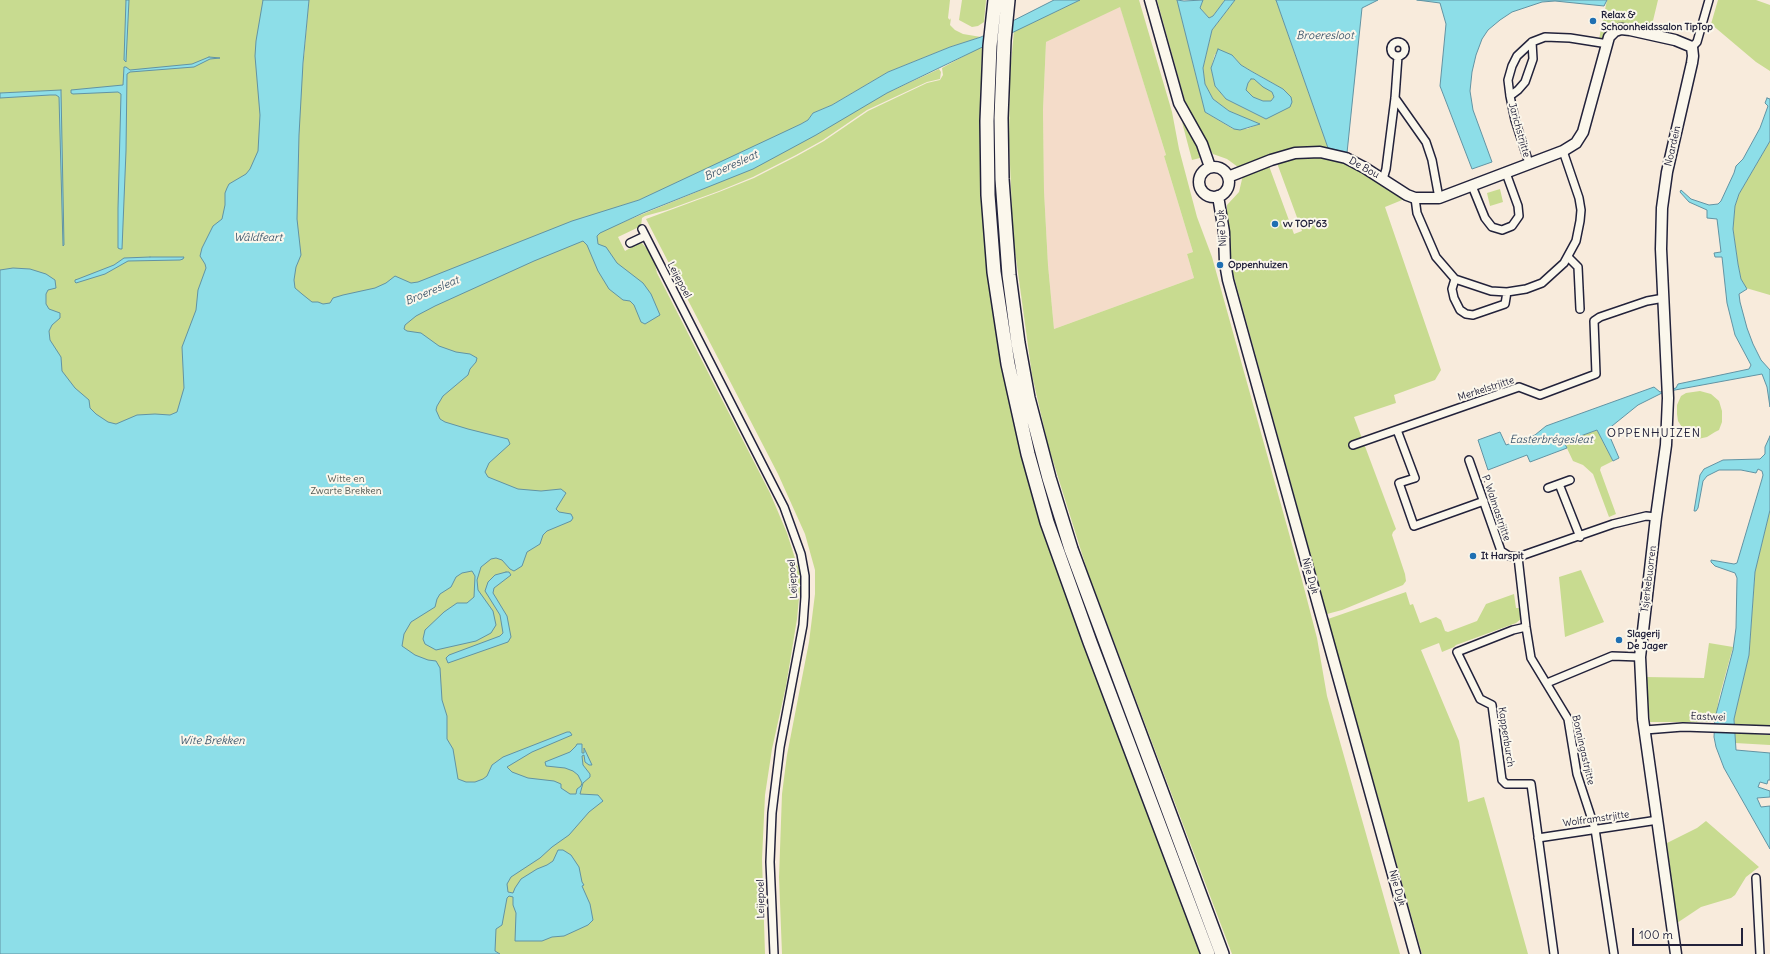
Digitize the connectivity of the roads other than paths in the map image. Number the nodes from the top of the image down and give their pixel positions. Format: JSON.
{"nodes":[{"id":1,"x":995,"y":0,"type":"edge"},
{"id":2,"x":1150,"y":0,"type":"edge"},
{"id":3,"x":1708,"y":0,"type":"edge"},
{"id":4,"x":1008,"y":4,"type":"edge"},
{"id":5,"x":1532,"y":42,"type":"junction"},
{"id":6,"x":1608,"y":44,"type":"junction"},
{"id":7,"x":1692,"y":47,"type":"junction"},
{"id":8,"x":1398,"y":56,"type":"dead end"},
{"id":9,"x":1510,"y":96,"type":"junction"},
{"id":10,"x":1395,"y":98,"type":"junction"},
{"id":11,"x":1563,"y":151,"type":"junction"},
{"id":12,"x":1529,"y":163,"type":"junction"},
{"id":13,"x":1210,"y":167,"type":"junction"},
{"id":14,"x":1506,"y":173,"type":"junction"},
{"id":15,"x":1228,"y":177,"type":"junction"},
{"id":16,"x":1383,"y":179,"type":"junction"},
{"id":17,"x":1472,"y":186,"type":"junction"},
{"id":18,"x":1218,"y":196,"type":"junction"},
{"id":19,"x":1416,"y":198,"type":"junction"},
{"id":20,"x":1439,"y":198,"type":"junction"},
{"id":21,"x":642,"y":229,"type":"dead end"},
{"id":22,"x":645,"y":236,"type":"junction"},
{"id":23,"x":630,"y":243,"type":"dead end"},
{"id":24,"x":1568,"y":256,"type":"junction"},
{"id":25,"x":1455,"y":279,"type":"junction"},
{"id":26,"x":1507,"y":292,"type":"junction"},
{"id":27,"x":1664,"y":298,"type":"junction"},
{"id":28,"x":1580,"y":309,"type":"dead end"},
{"id":29,"x":1397,"y":430,"type":"junction"},
{"id":30,"x":1353,"y":445,"type":"dead end"},
{"id":31,"x":1469,"y":460,"type":"dead end"},
{"id":32,"x":1570,"y":480,"type":"dead end"},
{"id":33,"x":1559,"y":484,"type":"junction"},
{"id":34,"x":1548,"y":488,"type":"dead end"},
{"id":35,"x":1484,"y":501,"type":"junction"},
{"id":36,"x":1656,"y":517,"type":"junction"},
{"id":37,"x":1580,"y":536,"type":"junction"},
{"id":38,"x":1518,"y":557,"type":"junction"},
{"id":39,"x":1526,"y":627,"type":"junction"},
{"id":40,"x":1640,"y":657,"type":"junction"},
{"id":41,"x":1547,"y":683,"type":"junction"},
{"id":42,"x":1645,"y":730,"type":"junction"},
{"id":43,"x":1770,"y":730,"type":"edge"},
{"id":44,"x":1658,"y":820,"type":"junction"},
{"id":45,"x":1595,"y":829,"type":"junction"},
{"id":46,"x":1538,"y":838,"type":"junction"},
{"id":47,"x":1756,"y":878,"type":"dead end"},
{"id":48,"x":774,"y":954,"type":"edge"},
{"id":49,"x":1208,"y":954,"type":"edge"},
{"id":50,"x":1222,"y":954,"type":"edge"},
{"id":51,"x":1415,"y":954,"type":"edge"},
{"id":52,"x":1554,"y":954,"type":"edge"},
{"id":53,"x":1614,"y":954,"type":"edge"},
{"id":54,"x":1676,"y":954,"type":"edge"},
{"id":55,"x":1760,"y":954,"type":"edge"}],
"edges":[{"from":1,"to":49,"type":"highway"},
{"from":2,"to":13,"type":"street"},
{"from":3,"to":7,"type":"street","name":"Noardein"},
{"from":4,"to":50,"type":"highway"},
{"from":5,"to":6,"type":"street"},
{"from":5,"to":9,"type":"street","name":"Jarichstrjitte"},
{"from":5,"to":9,"type":"street","name":"Jarichstrjitte"},
{"from":6,"to":7,"type":"street"},
{"from":6,"to":11,"type":"street","name":"De Bou"},
{"from":7,"to":27,"type":"street","name":"Noardein"},
{"from":8,"to":10,"type":"street"},
{"from":9,"to":12,"type":"street","name":"Jarichstrjitte"},
{"from":10,"to":16,"type":"street"},
{"from":10,"to":20,"type":"street"},
{"from":11,"to":12,"type":"street","name":"De Bou"},
{"from":11,"to":24,"type":"street"},
{"from":12,"to":14,"type":"street","name":"De Bou"},
{"from":13,"to":15,"type":"street"},
{"from":13,"to":18,"type":"street"},
{"from":14,"to":17,"type":"street","name":"De Bou"},
{"from":14,"to":17,"type":"street"},
{"from":15,"to":16,"type":"street","name":"De Bou"},
{"from":15,"to":18,"type":"street"},
{"from":16,"to":19,"type":"street","name":"De Bou"},
{"from":17,"to":20,"type":"street","name":"De Bou"},
{"from":18,"to":51,"type":"street","name":"Nije Dyk"},
{"from":19,"to":20,"type":"street","name":"De Bou"},
{"from":19,"to":25,"type":"street"},
{"from":21,"to":22,"type":"street","name":"Leijepoel"},
{"from":22,"to":23,"type":"street"},
{"from":22,"to":48,"type":"street","name":"Leijepoel"},
{"from":24,"to":26,"type":"street"},
{"from":24,"to":28,"type":"street"},
{"from":25,"to":26,"type":"street"},
{"from":25,"to":26,"type":"street"},
{"from":27,"to":29,"type":"street","name":"Merkelstrjitte"},
{"from":27,"to":36,"type":"street","name":"Tsjerkebuorren"},
{"from":29,"to":30,"type":"street","name":"Merkelstrjitte"},
{"from":29,"to":35,"type":"street"},
{"from":31,"to":35,"type":"street","name":"P. Walmastrjitte"},
{"from":32,"to":33,"type":"street"},
{"from":33,"to":34,"type":"street"},
{"from":33,"to":37,"type":"street"},
{"from":35,"to":38,"type":"street","name":"P. Walmastrjitte"},
{"from":36,"to":37,"type":"street"},
{"from":36,"to":40,"type":"street","name":"Tsjerkebuorren"},
{"from":37,"to":38,"type":"street"},
{"from":38,"to":39,"type":"street","name":"Bonningastrjitte"},
{"from":39,"to":41,"type":"street","name":"Bonningastrjitte"},
{"from":39,"to":46,"type":"street","name":"Kappenburch"},
{"from":40,"to":41,"type":"street"},
{"from":40,"to":42,"type":"street","name":"Tsjerkebuorren"},
{"from":41,"to":45,"type":"street","name":"Bonningastrjitte"},
{"from":42,"to":43,"type":"street","name":"Eastwei"},
{"from":42,"to":44,"type":"street","name":"Tsjerkebuorren"},
{"from":44,"to":45,"type":"street","name":"Wolframstrjitte"},
{"from":44,"to":54,"type":"street","name":"Tsjerkebuorren"},
{"from":45,"to":46,"type":"street","name":"Wolframstrjitte"},
{"from":45,"to":53,"type":"street","name":"Bonningastrjitte"},
{"from":46,"to":52,"type":"street","name":"Kappenburch"},
{"from":47,"to":55,"type":"street"}]}
